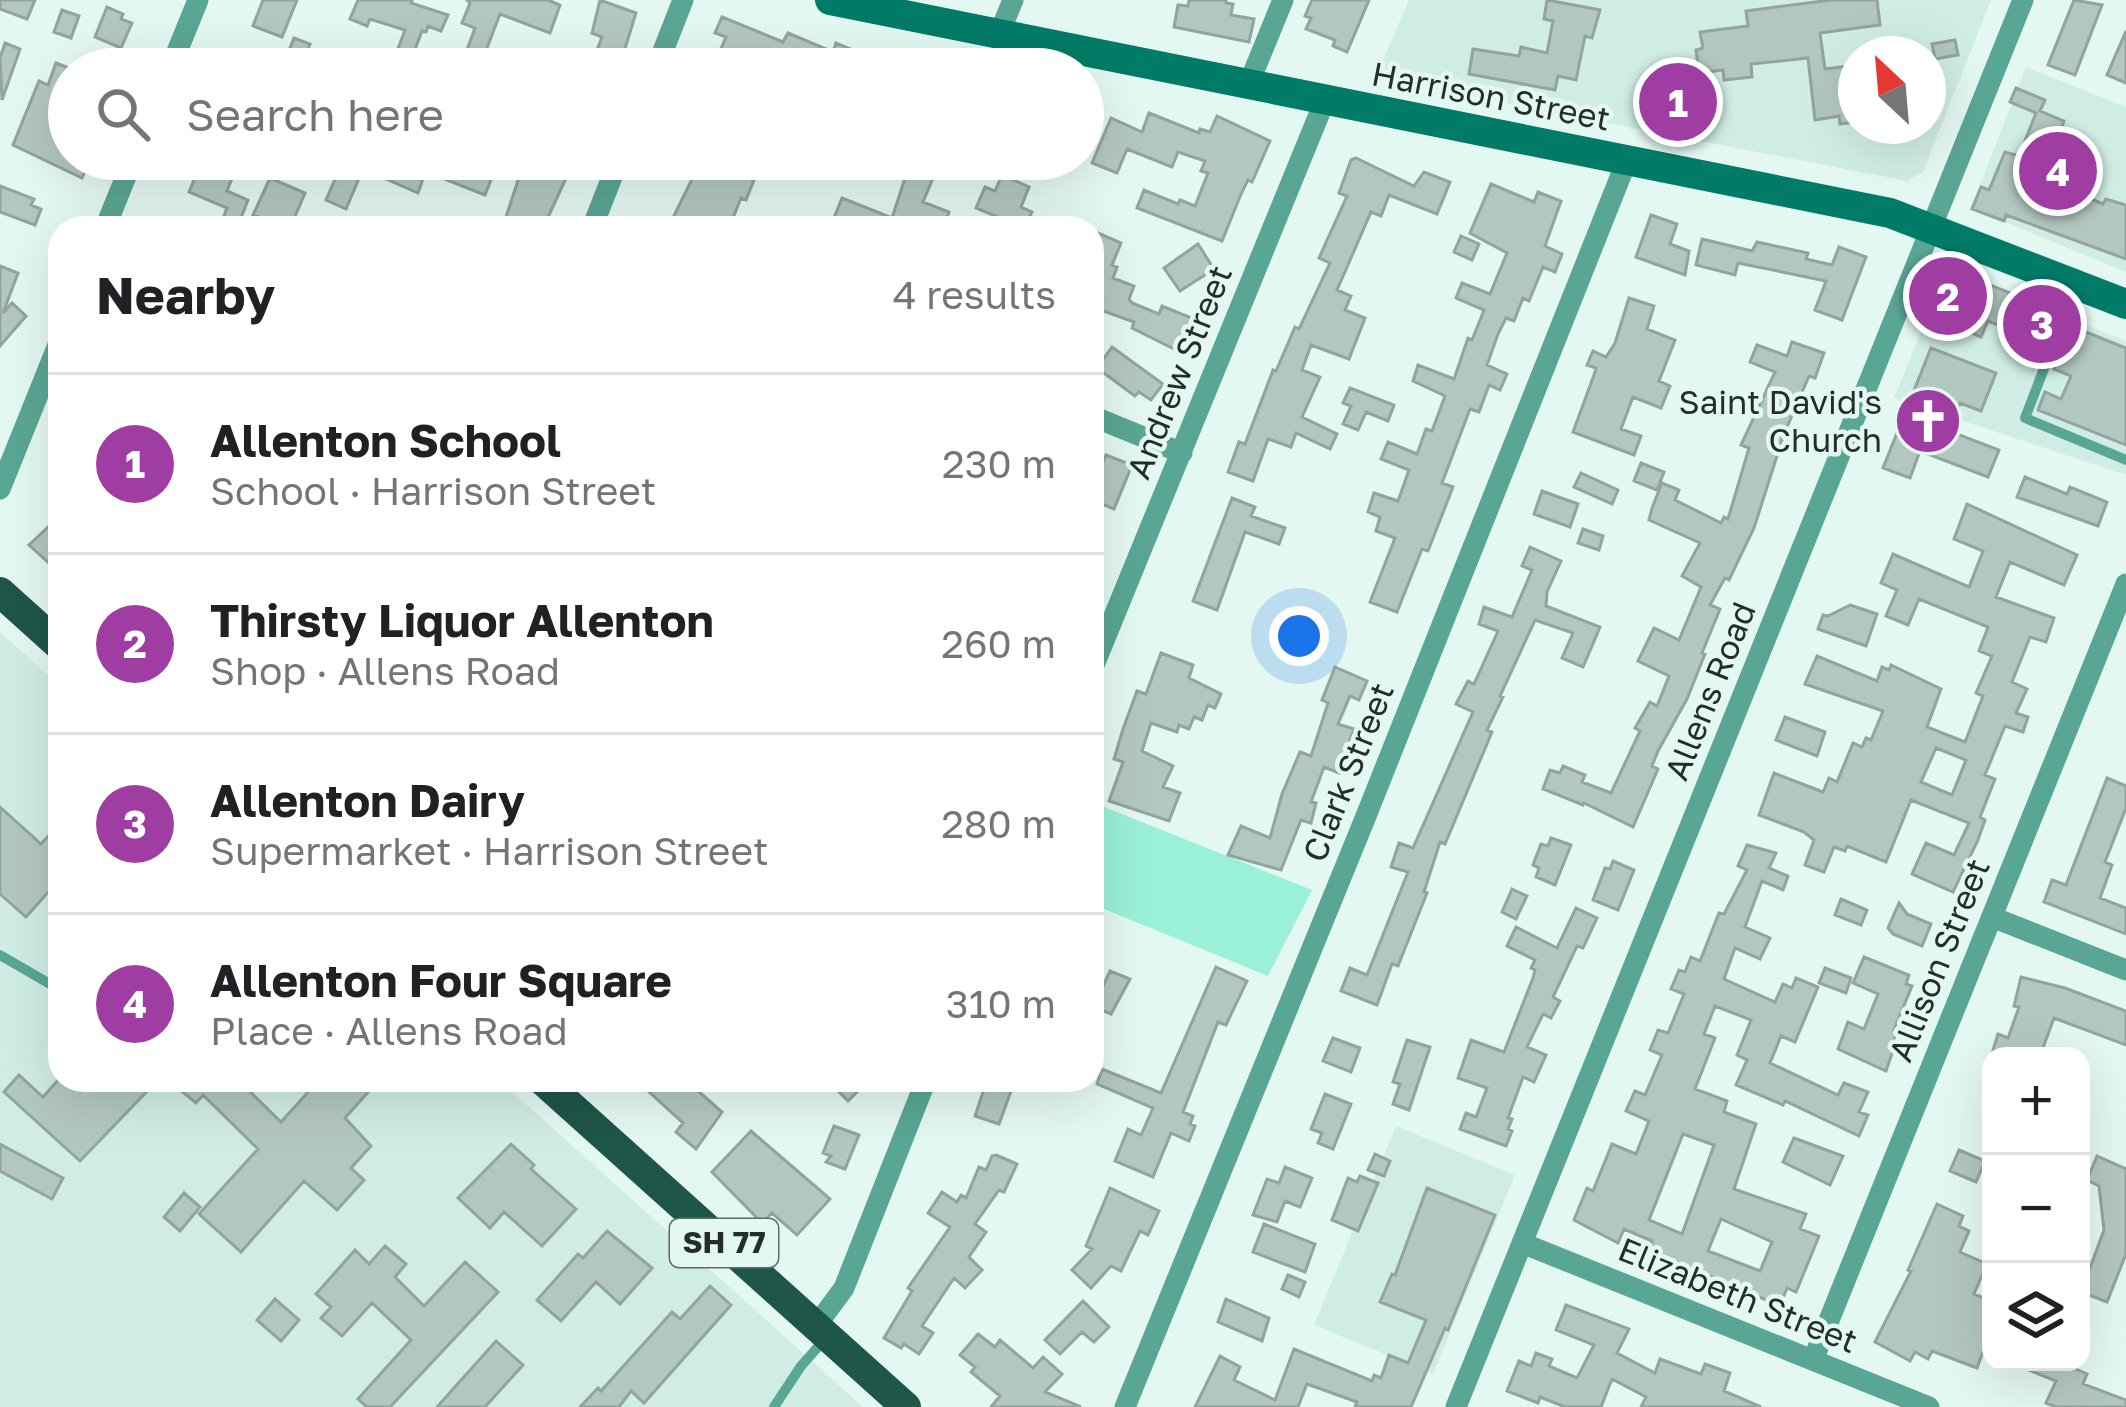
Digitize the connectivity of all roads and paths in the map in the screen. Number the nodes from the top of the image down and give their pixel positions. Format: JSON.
{"nodes":[{"id":1,"x":198,"y":0,"type":"edge"},
{"id":2,"x":683,"y":0,"type":"edge"},
{"id":3,"x":830,"y":0,"type":"edge"},
{"id":4,"x":1013,"y":0,"type":"edge"},
{"id":5,"x":1283,"y":0,"type":"edge"},
{"id":6,"x":2023,"y":0,"type":"edge"},
{"id":7,"x":999,"y":34,"type":"junction"},
{"id":8,"x":179,"y":48,"type":"edge"},
{"id":9,"x":664,"y":48,"type":"edge"},
{"id":10,"x":1070,"y":48,"type":"edge"},
{"id":11,"x":1104,"y":55,"type":"edge"},
{"id":12,"x":1249,"y":83,"type":"junction"},
{"id":13,"x":1325,"y":100,"type":"junction"},
{"id":14,"x":1627,"y":160,"type":"junction"},
{"id":15,"x":124,"y":180,"type":"edge"},
{"id":16,"x":611,"y":180,"type":"edge"},
{"id":17,"x":110,"y":216,"type":"edge"},
{"id":18,"x":597,"y":216,"type":"edge"},
{"id":19,"x":1932,"y":226,"type":"junction"},
{"id":20,"x":2076,"y":284,"type":"junction"},
{"id":21,"x":2126,"y":304,"type":"edge"},
{"id":22,"x":48,"y":370,"type":"edge"},
{"id":23,"x":1104,"y":421,"type":"edge"},
{"id":24,"x":1182,"y":453,"type":"junction"},
{"id":25,"x":2126,"y":460,"type":"edge"},
{"id":26,"x":0,"y":489,"type":"edge"},
{"id":27,"x":2126,"y":584,"type":"edge"},
{"id":28,"x":0,"y":592,"type":"edge"},
{"id":29,"x":48,"y":635,"type":"edge"},
{"id":30,"x":1104,"y":641,"type":"edge"},
{"id":31,"x":1992,"y":917,"type":"junction"},
{"id":32,"x":0,"y":955,"type":"edge"},
{"id":33,"x":2126,"y":970,"type":"edge"},
{"id":34,"x":48,"y":983,"type":"edge"},
{"id":35,"x":555,"y":1092,"type":"edge"},
{"id":36,"x":921,"y":1092,"type":"edge"},
{"id":37,"x":1522,"y":1244,"type":"junction"},
{"id":38,"x":822,"y":1332,"type":"junction"},
{"id":39,"x":1813,"y":1360,"type":"junction"},
{"id":40,"x":774,"y":1407,"type":"edge"},
{"id":41,"x":905,"y":1407,"type":"edge"},
{"id":42,"x":1124,"y":1407,"type":"edge"},
{"id":43,"x":1456,"y":1407,"type":"edge"},
{"id":44,"x":1929,"y":1407,"type":"edge"}],
"edges":[{"from":1,"to":8,"type":"street"},
{"from":2,"to":9,"type":"street"},
{"from":3,"to":7,"type":"street","name":"Harrison Street"},
{"from":4,"to":7,"type":"street"},
{"from":5,"to":12,"type":"street"},
{"from":6,"to":19,"type":"street","name":"Allens Road"},
{"from":7,"to":10,"type":"street","name":"Harrison Street"},
{"from":11,"to":12,"type":"street","name":"Harrison Street"},
{"from":12,"to":13,"type":"street","name":"Harrison Street"},
{"from":13,"to":14,"type":"street","name":"Harrison Street"},
{"from":13,"to":24,"type":"street","name":"Andrew Street"},
{"from":14,"to":19,"type":"street","name":"Harrison Street"},
{"from":14,"to":42,"type":"street","name":"Clark Street"},
{"from":15,"to":17,"type":"street"},
{"from":16,"to":18,"type":"street"},
{"from":19,"to":20,"type":"street","name":"Harrison Street"},
{"from":19,"to":37,"type":"street","name":"Allens Road"},
{"from":20,"to":21,"type":"street","name":"Harrison Street"},
{"from":20,"to":25,"type":"lane"},
{"from":22,"to":26,"type":"street"},
{"from":23,"to":24,"type":"street"},
{"from":24,"to":30,"type":"street","name":"Andrew Street"},
{"from":27,"to":31,"type":"street","name":"Allison Street"},
{"from":28,"to":29,"type":"main road"},
{"from":31,"to":33,"type":"street"},
{"from":31,"to":39,"type":"street","name":"Allison Street"},
{"from":32,"to":34,"type":"lane"},
{"from":35,"to":38,"type":"main road","number":"SH 77"},
{"from":36,"to":38,"type":"street"},
{"from":37,"to":39,"type":"street","name":"Elizabeth Street"},
{"from":37,"to":43,"type":"street","name":"Allens Road"},
{"from":38,"to":40,"type":"lane"},
{"from":38,"to":41,"type":"main road","number":"SH 77"},
{"from":39,"to":44,"type":"street","name":"Elizabeth Street"}]}
